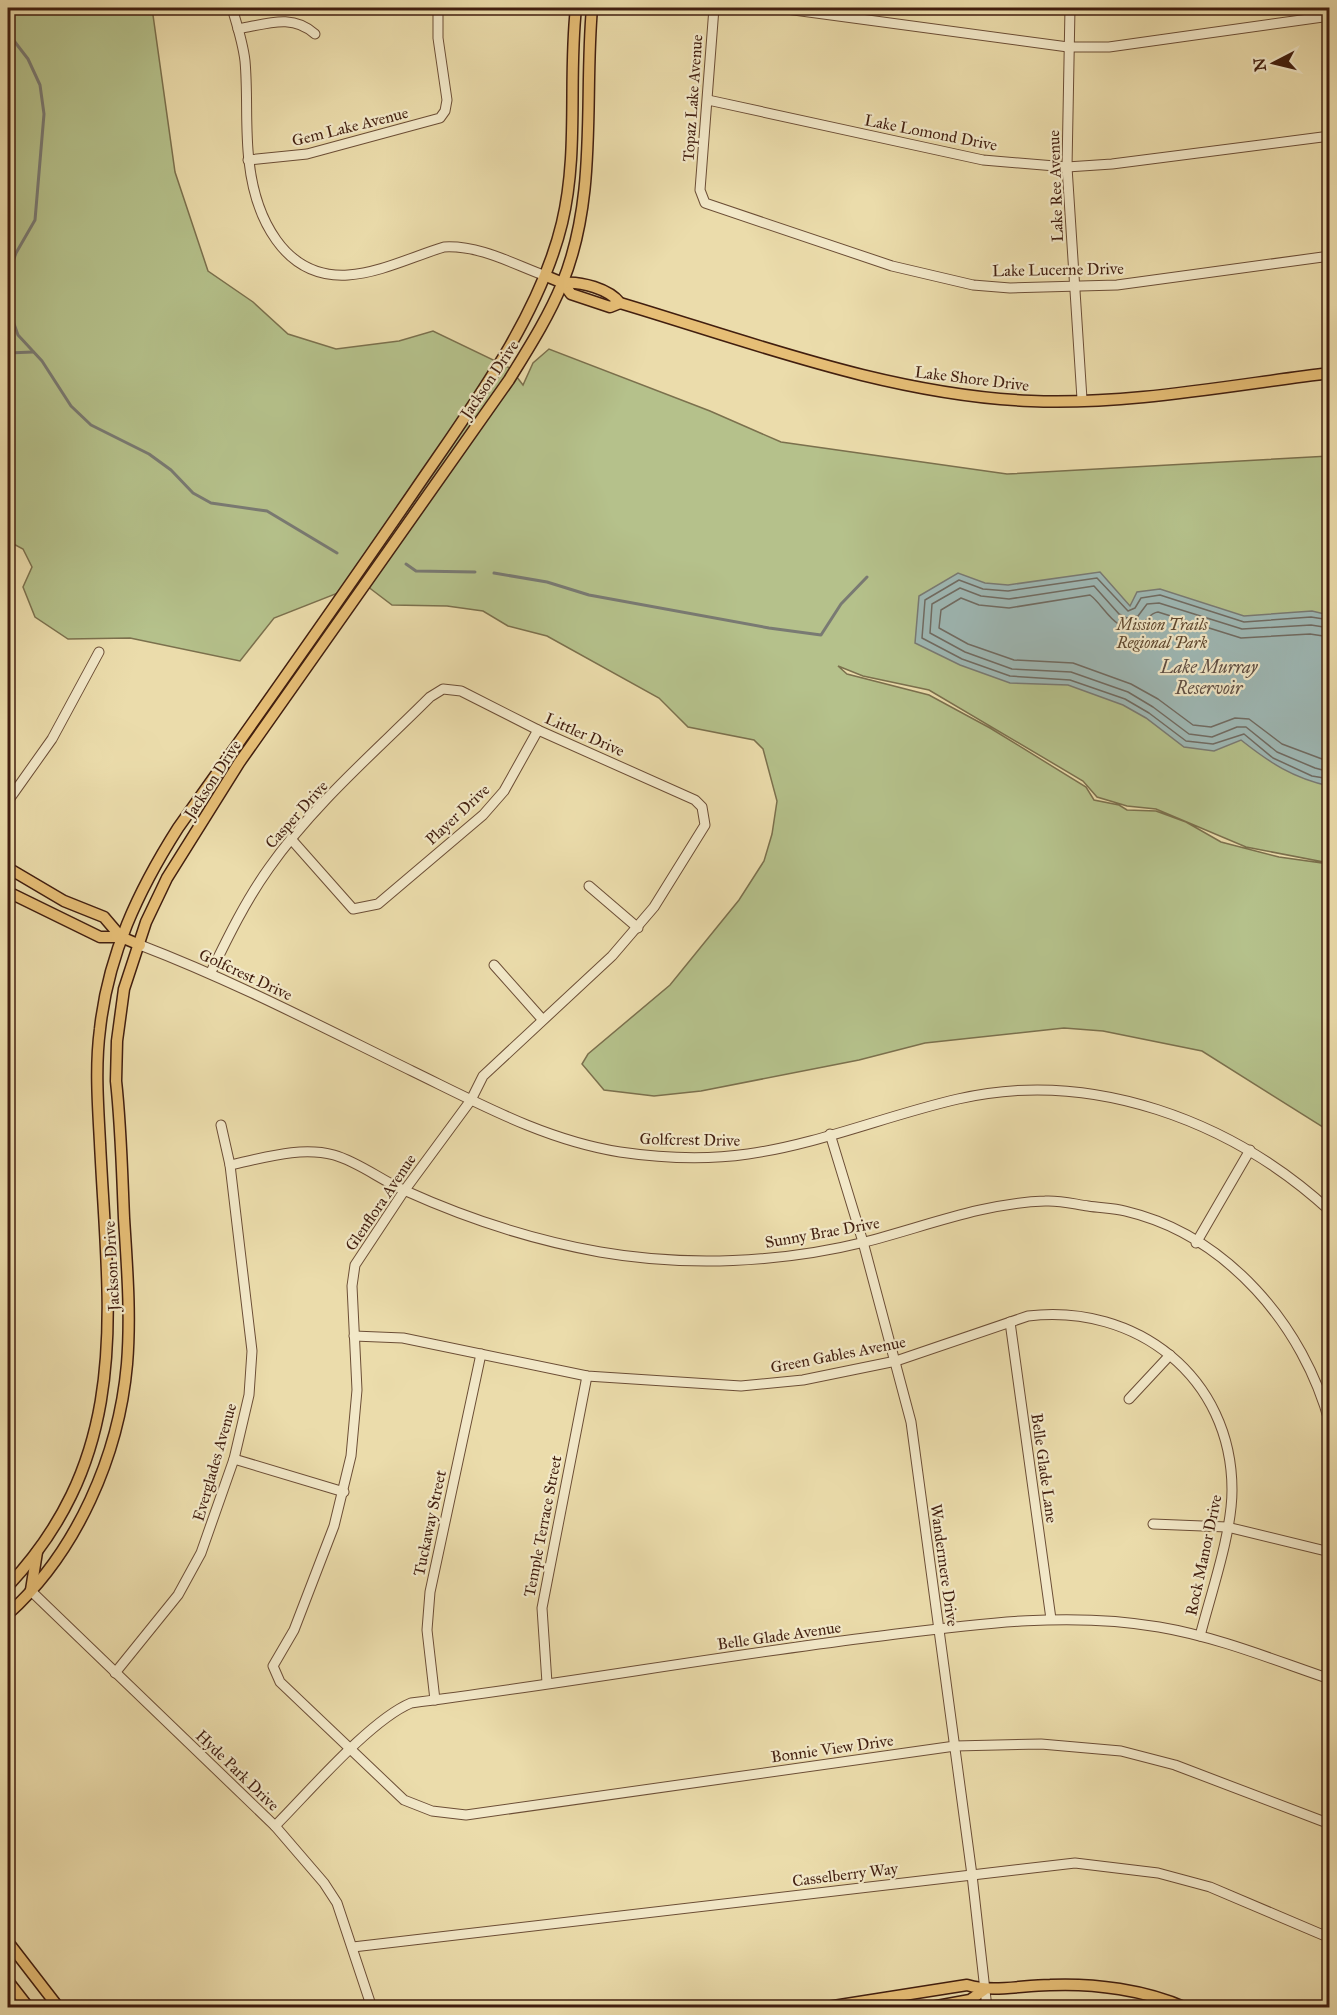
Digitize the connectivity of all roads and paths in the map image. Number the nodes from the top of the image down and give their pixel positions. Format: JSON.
{"nodes":[{"id":1,"x":232,"y":8,"type":"edge"},
{"id":2,"x":438,"y":8,"type":"edge"},
{"id":3,"x":576,"y":8,"type":"edge"},
{"id":4,"x":592,"y":8,"type":"edge"},
{"id":5,"x":714,"y":8,"type":"edge"},
{"id":6,"x":779,"y":8,"type":"edge"},
{"id":7,"x":1070,"y":8,"type":"edge"},
{"id":8,"x":1329,"y":16,"type":"edge"},
{"id":9,"x":238,"y":29,"type":"junction"},
{"id":10,"x":315,"y":34,"type":"dead end"},
{"id":11,"x":1068,"y":47,"type":"junction"},
{"id":12,"x":708,"y":100,"type":"junction"},
{"id":13,"x":1329,"y":136,"type":"edge"},
{"id":14,"x":248,"y":160,"type":"junction"},
{"id":15,"x":1067,"y":167,"type":"junction"},
{"id":16,"x":700,"y":190,"type":"joint"},
{"id":17,"x":1329,"y":256,"type":"edge"},
{"id":18,"x":546,"y":276,"type":"junction"},
{"id":19,"x":562,"y":283,"type":"junction"},
{"id":20,"x":1074,"y":285,"type":"junction"},
{"id":21,"x":1329,"y":374,"type":"edge"},
{"id":22,"x":1082,"y":399,"type":"junction"},
{"id":23,"x":99,"y":652,"type":"dead end"},
{"id":24,"x":430,"y":697,"type":"joint"},
{"id":25,"x":538,"y":730,"type":"junction"},
{"id":26,"x":8,"y":801,"type":"edge"},
{"id":27,"x":702,"y":833,"type":"joint"},
{"id":28,"x":291,"y":839,"type":"junction"},
{"id":29,"x":8,"y":868,"type":"edge"},
{"id":30,"x":589,"y":886,"type":"dead end"},
{"id":31,"x":8,"y":892,"type":"edge"},
{"id":32,"x":638,"y":928,"type":"junction"},
{"id":33,"x":121,"y":937,"type":"junction"},
{"id":34,"x":140,"y":945,"type":"junction"},
{"id":35,"x":494,"y":964,"type":"dead end"},
{"id":36,"x":211,"y":972,"type":"junction"},
{"id":37,"x":542,"y":1019,"type":"junction"},
{"id":38,"x":471,"y":1100,"type":"junction"},
{"id":39,"x":221,"y":1125,"type":"dead end"},
{"id":40,"x":830,"y":1134,"type":"junction"},
{"id":41,"x":1250,"y":1150,"type":"junction"},
{"id":42,"x":230,"y":1165,"type":"junction"},
{"id":43,"x":404,"y":1191,"type":"junction"},
{"id":44,"x":1329,"y":1211,"type":"edge"},
{"id":45,"x":863,"y":1242,"type":"junction"},
{"id":46,"x":1196,"y":1242,"type":"junction"},
{"id":47,"x":1010,"y":1322,"type":"junction"},
{"id":48,"x":354,"y":1336,"type":"junction"},
{"id":49,"x":481,"y":1354,"type":"junction"},
{"id":50,"x":1170,"y":1355,"type":"junction"},
{"id":51,"x":896,"y":1361,"type":"junction"},
{"id":52,"x":587,"y":1376,"type":"junction"},
{"id":53,"x":1129,"y":1399,"type":"dead end"},
{"id":54,"x":1329,"y":1424,"type":"edge"},
{"id":55,"x":234,"y":1459,"type":"junction"},
{"id":56,"x":344,"y":1492,"type":"junction"},
{"id":57,"x":1153,"y":1524,"type":"dead end"},
{"id":58,"x":1227,"y":1527,"type":"junction"},
{"id":59,"x":38,"y":1549,"type":"junction"},
{"id":60,"x":1329,"y":1552,"type":"edge"},
{"id":61,"x":11,"y":1582,"type":"edge"},
{"id":62,"x":31,"y":1591,"type":"junction"},
{"id":63,"x":11,"y":1610,"type":"edge"},
{"id":64,"x":1051,"y":1619,"type":"junction"},
{"id":65,"x":939,"y":1628,"type":"junction"},
{"id":66,"x":1200,"y":1636,"type":"junction"},
{"id":67,"x":115,"y":1673,"type":"junction"},
{"id":68,"x":1329,"y":1679,"type":"edge"},
{"id":69,"x":547,"y":1683,"type":"junction"},
{"id":70,"x":435,"y":1700,"type":"junction"},
{"id":71,"x":955,"y":1746,"type":"junction"},
{"id":72,"x":351,"y":1750,"type":"junction"},
{"id":73,"x":1329,"y":1824,"type":"edge"},
{"id":74,"x":275,"y":1826,"type":"junction"},
{"id":75,"x":972,"y":1875,"type":"junction"},
{"id":76,"x":1329,"y":1938,"type":"edge"},
{"id":77,"x":8,"y":1942,"type":"edge"},
{"id":78,"x":353,"y":1947,"type":"junction"},
{"id":79,"x":8,"y":1980,"type":"edge"},
{"id":80,"x":984,"y":1990,"type":"junction"},
{"id":81,"x":29,"y":2007,"type":"edge"},
{"id":82,"x":59,"y":2007,"type":"edge"},
{"id":83,"x":372,"y":2007,"type":"edge"},
{"id":84,"x":821,"y":2007,"type":"edge"},
{"id":85,"x":926,"y":2007,"type":"edge"},
{"id":86,"x":987,"y":2007,"type":"edge"},
{"id":87,"x":1186,"y":2007,"type":"edge"}],
"edges":[{"from":1,"to":9,"type":"street","name":"Lake Shore Drive"},
{"from":2,"to":14,"type":"street","name":"Gem Lake Avenue"},
{"from":3,"to":18,"type":"main road","name":"Jackson Drive"},
{"from":4,"to":19,"type":"main road","name":"Jackson Drive"},
{"from":5,"to":12,"type":"street","name":"Topaz Lake Avenue"},
{"from":6,"to":11,"type":"street"},
{"from":7,"to":11,"type":"street","name":"Lake Ree Avenue"},
{"from":8,"to":11,"type":"street"},
{"from":9,"to":10,"type":"street"},
{"from":9,"to":14,"type":"street","name":"Lake Shore Drive"},
{"from":11,"to":15,"type":"street","name":"Lake Ree Avenue"},
{"from":12,"to":15,"type":"street","name":"Lake Lomond Drive"},
{"from":12,"to":16,"type":"street","name":"Topaz Lake Avenue"},
{"from":13,"to":15,"type":"street","name":"Lake Lomond Drive"},
{"from":14,"to":18,"type":"street","name":"Lake Shore Drive"},
{"from":15,"to":20,"type":"street","name":"Lake Ree Avenue"},
{"from":16,"to":20,"type":"street","name":"Lake Lucerne Drive"},
{"from":17,"to":20,"type":"street","name":"Lake Lucerne Drive"},
{"from":18,"to":19,"type":"main road","name":"Lake Shore Drive"},
{"from":18,"to":33,"type":"main road","name":"Jackson Drive"},
{"from":19,"to":22,"type":"main road","name":"Lake Shore Drive"},
{"from":19,"to":34,"type":"main road","name":"Jackson Drive"},
{"from":20,"to":22,"type":"street","name":"Lake Ree Avenue"},
{"from":21,"to":22,"type":"main road","name":"Lake Shore Drive"},
{"from":23,"to":26,"type":"street"},
{"from":24,"to":25,"type":"street","name":"Littler Drive"},
{"from":24,"to":28,"type":"street","name":"Casper Drive"},
{"from":25,"to":27,"type":"street","name":"Littler Drive"},
{"from":25,"to":28,"type":"street","name":"Player Drive"},
{"from":27,"to":32,"type":"street","name":"Glenflora Avenue"},
{"from":28,"to":36,"type":"street","name":"Casper Drive"},
{"from":29,"to":33,"type":"main road","name":"Golfcrest Drive"},
{"from":30,"to":32,"type":"street"},
{"from":31,"to":33,"type":"main road","name":"Golfcrest Drive"},
{"from":32,"to":37,"type":"street","name":"Glenflora Avenue"},
{"from":33,"to":34,"type":"main road","name":"Golfcrest Drive"},
{"from":33,"to":59,"type":"main road","name":"Jackson Drive"},
{"from":34,"to":36,"type":"street","name":"Golfcrest Drive"},
{"from":34,"to":62,"type":"main road","name":"Jackson Drive"},
{"from":35,"to":37,"type":"street"},
{"from":36,"to":38,"type":"street","name":"Golfcrest Drive"},
{"from":37,"to":38,"type":"street","name":"Glenflora Avenue"},
{"from":38,"to":40,"type":"street","name":"Golfcrest Drive"},
{"from":38,"to":43,"type":"street","name":"Glenflora Avenue"},
{"from":39,"to":42,"type":"street","name":"Everglades Avenue"},
{"from":40,"to":41,"type":"street","name":"Golfcrest Drive"},
{"from":40,"to":45,"type":"street","name":"Wandermere Drive"},
{"from":41,"to":44,"type":"street","name":"Golfcrest Drive"},
{"from":41,"to":46,"type":"street"},
{"from":42,"to":43,"type":"street","name":"Sunny Brae Drive"},
{"from":42,"to":55,"type":"street","name":"Everglades Avenue"},
{"from":43,"to":45,"type":"street","name":"Sunny Brae Drive"},
{"from":43,"to":48,"type":"street","name":"Glenflora Avenue"},
{"from":45,"to":46,"type":"street","name":"Sunny Brae Drive"},
{"from":45,"to":51,"type":"street","name":"Wandermere Drive"},
{"from":46,"to":54,"type":"street","name":"Sunny Brae Drive"},
{"from":47,"to":50,"type":"street","name":"Green Gables Avenue"},
{"from":47,"to":51,"type":"street","name":"Green Gables Avenue"},
{"from":47,"to":64,"type":"street","name":"Belle Glade Lane"},
{"from":48,"to":49,"type":"street","name":"Green Gables Avenue"},
{"from":48,"to":56,"type":"street","name":"Glenflora Avenue"},
{"from":49,"to":52,"type":"street","name":"Green Gables Avenue"},
{"from":49,"to":70,"type":"street","name":"Tuckaway Street"},
{"from":50,"to":53,"type":"street"},
{"from":50,"to":58,"type":"street","name":"Rock Manor Drive"},
{"from":51,"to":52,"type":"street","name":"Green Gables Avenue"},
{"from":51,"to":65,"type":"street","name":"Wandermere Drive"},
{"from":52,"to":69,"type":"street","name":"Temple Terrace Street"},
{"from":55,"to":56,"type":"street"},
{"from":55,"to":67,"type":"street","name":"Everglades Avenue"},
{"from":56,"to":72,"type":"street","name":"Glenflora Avenue"},
{"from":57,"to":58,"type":"street"},
{"from":58,"to":60,"type":"street"},
{"from":58,"to":66,"type":"street","name":"Rock Manor Drive"},
{"from":59,"to":61,"type":"main road","name":"Jackson Drive"},
{"from":59,"to":62,"type":"main road"},
{"from":61,"to":63,"type":"main road"},
{"from":62,"to":63,"type":"main road","name":"Jackson Drive"},
{"from":62,"to":67,"type":"street","name":"Hyde Park Drive"},
{"from":64,"to":65,"type":"street","name":"Belle Glade Avenue"},
{"from":64,"to":66,"type":"street","name":"Belle Glade Avenue"},
{"from":65,"to":69,"type":"street","name":"Belle Glade Avenue"},
{"from":65,"to":71,"type":"street","name":"Wandermere Drive"},
{"from":66,"to":68,"type":"street","name":"Belle Glade Avenue"},
{"from":67,"to":74,"type":"street","name":"Hyde Park Drive"},
{"from":69,"to":70,"type":"street","name":"Belle Glade Avenue"},
{"from":70,"to":72,"type":"street","name":"Belle Glade Avenue"},
{"from":71,"to":72,"type":"street","name":"Bonnie View Drive"},
{"from":71,"to":73,"type":"street","name":"Bonnie View Drive"},
{"from":71,"to":75,"type":"street","name":"Wandermere Drive"},
{"from":72,"to":74,"type":"street","name":"Belle Glade Avenue"},
{"from":74,"to":78,"type":"street","name":"Hyde Park Drive"},
{"from":75,"to":76,"type":"street","name":"Casselberry Way"},
{"from":75,"to":78,"type":"street","name":"Casselberry Way"},
{"from":75,"to":80,"type":"street","name":"Wandermere Drive"},
{"from":77,"to":82,"type":"main road"},
{"from":78,"to":83,"type":"street","name":"Hyde Park Drive"},
{"from":79,"to":81,"type":"main road"},
{"from":80,"to":84,"type":"main road"},
{"from":80,"to":85,"type":"main road"},
{"from":80,"to":86,"type":"street","name":"Wandermere Drive"},
{"from":80,"to":87,"type":"main road"}]}
